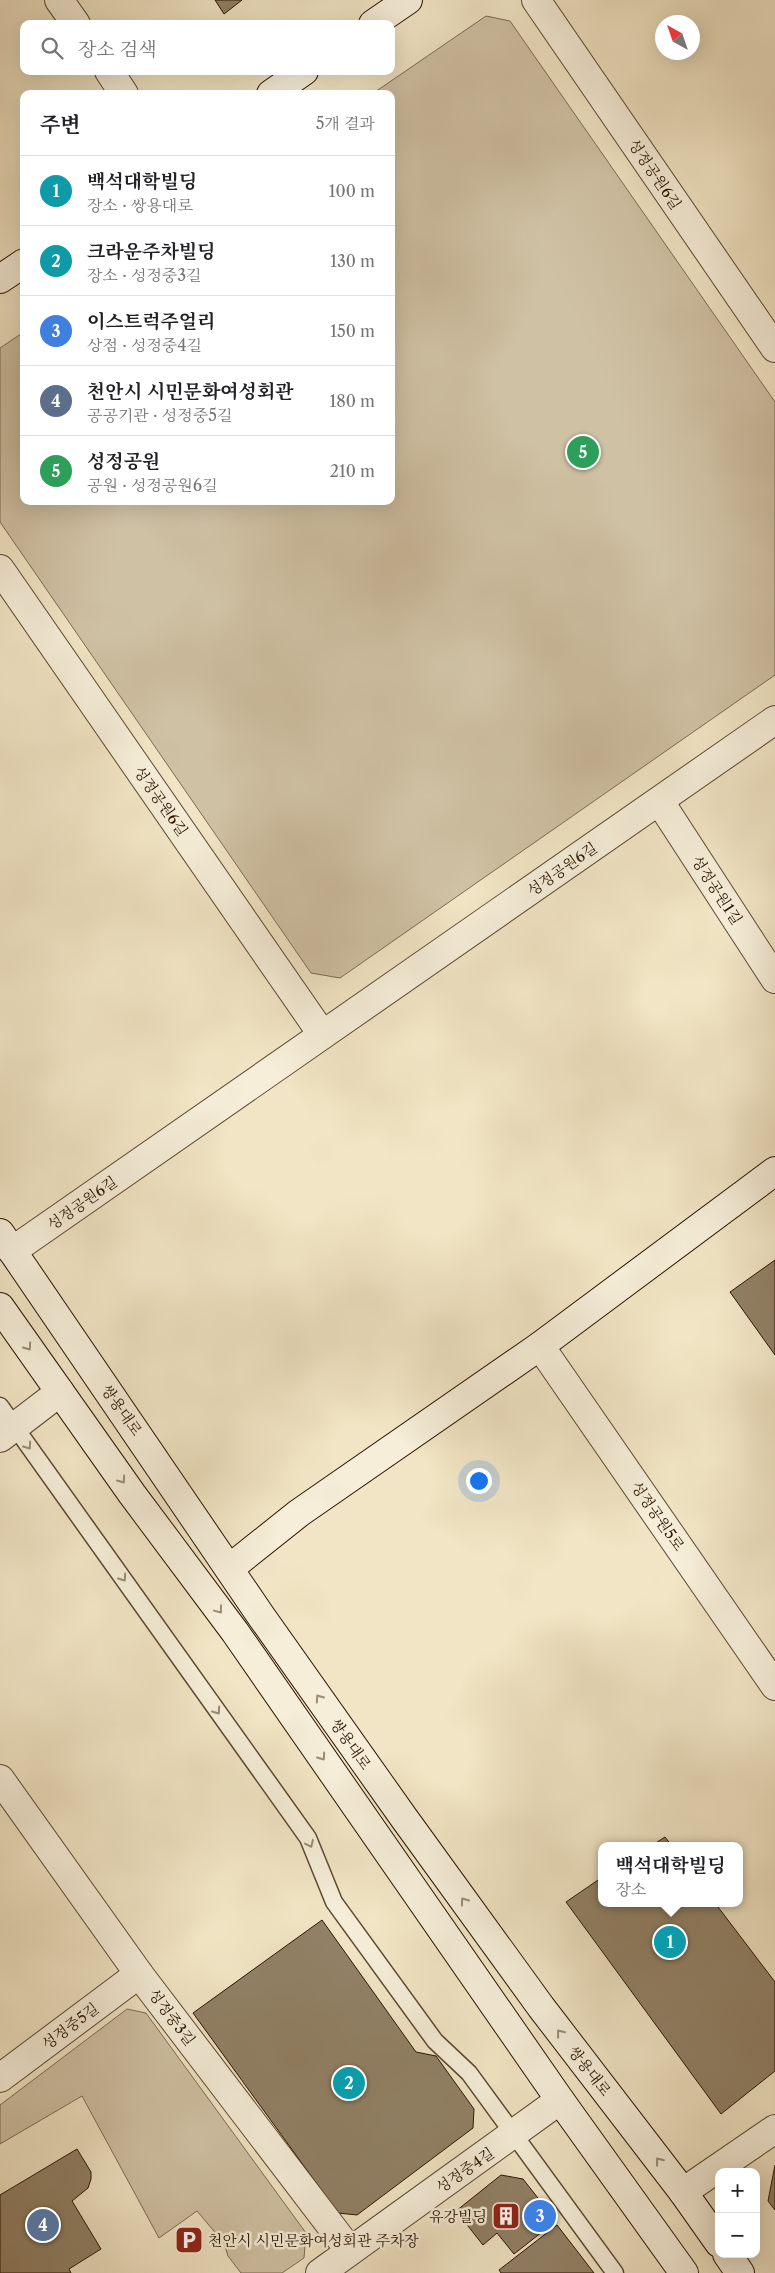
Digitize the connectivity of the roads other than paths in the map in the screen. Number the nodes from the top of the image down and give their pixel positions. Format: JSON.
{"nodes":[{"id":1,"x":59,"y":0,"type":"edge"},
{"id":2,"x":408,"y":0,"type":"edge"},
{"id":3,"x":536,"y":0,"type":"edge"},
{"id":4,"x":73,"y":20,"type":"edge"},
{"id":5,"x":379,"y":20,"type":"edge"},
{"id":6,"x":111,"y":75,"type":"edge"},
{"id":7,"x":298,"y":75,"type":"edge"},
{"id":8,"x":121,"y":90,"type":"edge"},
{"id":9,"x":277,"y":90,"type":"edge"},
{"id":10,"x":20,"y":266,"type":"edge"},
{"id":11,"x":0,"y":279,"type":"edge"},
{"id":12,"x":775,"y":348,"type":"edge"},
{"id":13,"x":0,"y":569,"type":"edge"},
{"id":14,"x":775,"y":720,"type":"edge"},
{"id":15,"x":660,"y":802,"type":"junction"},
{"id":16,"x":775,"y":979,"type":"edge"},
{"id":17,"x":322,"y":1034,"type":"junction"},
{"id":18,"x":775,"y":1171,"type":"edge"},
{"id":19,"x":6,"y":1242,"type":"edge"},
{"id":20,"x":0,"y":1307,"type":"edge"},
{"id":21,"x":540,"y":1346,"type":"junction"},
{"id":22,"x":60,"y":1392,"type":"junction"},
{"id":23,"x":5,"y":1424,"type":"edge"},
{"id":24,"x":230,"y":1568,"type":"junction"},
{"id":25,"x":775,"y":1686,"type":"edge"},
{"id":26,"x":0,"y":1779,"type":"edge"},
{"id":27,"x":140,"y":1974,"type":"junction"},
{"id":28,"x":0,"y":2078,"type":"edge"},
{"id":29,"x":560,"y":2100,"type":"junction"},
{"id":30,"x":775,"y":2129,"type":"edge"},
{"id":31,"x":514,"y":2134,"type":"junction"},
{"id":32,"x":683,"y":2192,"type":"junction"},
{"id":33,"x":715,"y":2237,"type":"edge"},
{"id":34,"x":350,"y":2251,"type":"junction"},
{"id":35,"x":730,"y":2258,"type":"edge"},
{"id":36,"x":320,"y":2273,"type":"edge"},
{"id":37,"x":615,"y":2273,"type":"edge"},
{"id":38,"x":684,"y":2273,"type":"edge"},
{"id":39,"x":740,"y":2273,"type":"edge"}],
"edges":[{"from":1,"to":4,"type":"street"},
{"from":2,"to":5,"type":"street"},
{"from":3,"to":12,"type":"street","name":"성정공원6길"},
{"from":6,"to":8,"type":"street"},
{"from":7,"to":9,"type":"street"},
{"from":10,"to":11,"type":"street"},
{"from":13,"to":17,"type":"street","name":"성정공원6길"},
{"from":14,"to":15,"type":"street","name":"성정공원6길"},
{"from":15,"to":16,"type":"street","name":"성정공원1길"},
{"from":15,"to":17,"type":"street","name":"성정공원6길"},
{"from":17,"to":19,"type":"street","name":"성정공원6길"},
{"from":18,"to":21,"type":"street"},
{"from":19,"to":24,"type":"street","name":"쌍용대로"},
{"from":20,"to":22,"type":"street","name":"쌍용대로","one_way":true},
{"from":21,"to":24,"type":"street"},
{"from":21,"to":25,"type":"street","name":"성정공원5로"},
{"from":22,"to":23,"type":"street"},
{"from":22,"to":29,"type":"street","name":"쌍용대로","one_way":true},
{"from":23,"to":31,"type":"lane","one_way":true},
{"from":32,"to":24,"type":"street","name":"쌍용대로","one_way":true},
{"from":26,"to":27,"type":"street","name":"성정중3길"},
{"from":27,"to":28,"type":"street","name":"성정중5길"},
{"from":27,"to":34,"type":"street","name":"성정중3길"},
{"from":29,"to":31,"type":"street","name":"성정중4길"},
{"from":29,"to":38,"type":"street","name":"쌍용대로"},
{"from":30,"to":32,"type":"street"},
{"from":31,"to":34,"type":"street","name":"성정중4길"},
{"from":31,"to":37,"type":"lane"},
{"from":32,"to":33,"type":"street","name":"쌍용대로"},
{"from":34,"to":36,"type":"street","name":"성정중4길"},
{"from":35,"to":39,"type":"street"}]}
